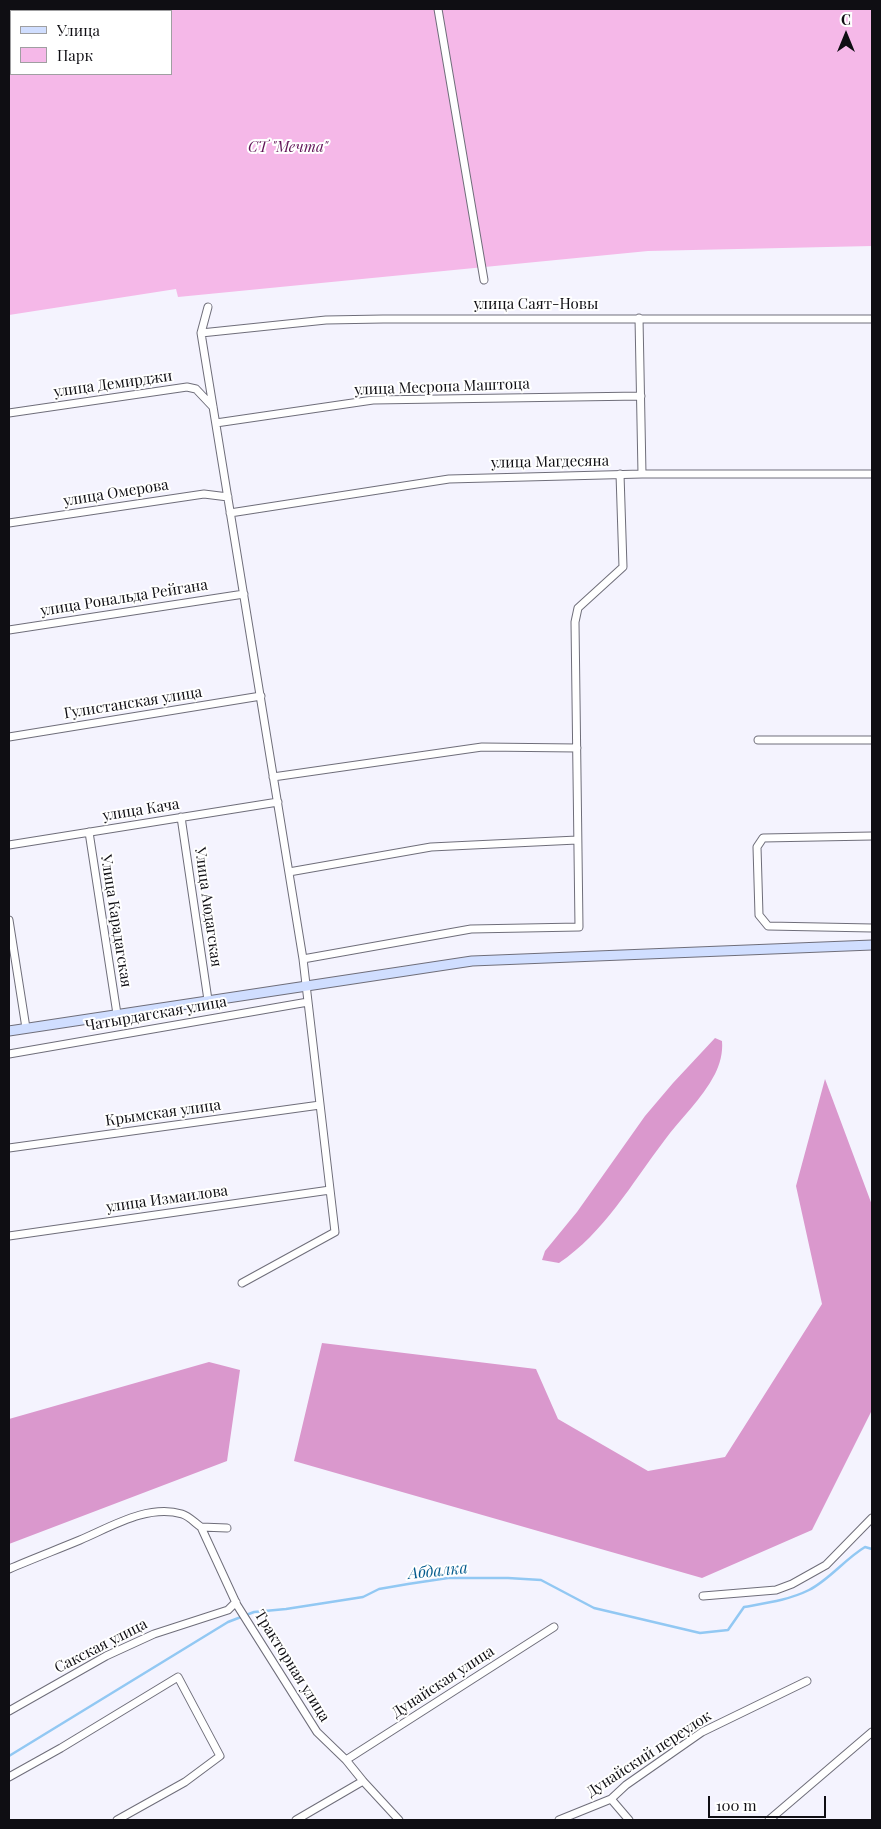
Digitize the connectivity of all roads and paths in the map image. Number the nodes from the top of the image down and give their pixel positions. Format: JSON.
{"nodes":[{"id":1,"x":438,"y":9,"type":"edge"},
{"id":2,"x":484,"y":280,"type":"dead end"},
{"id":3,"x":208,"y":307,"type":"dead end"},
{"id":4,"x":640,"y":318,"type":"junction"},
{"id":5,"x":872,"y":319,"type":"edge"},
{"id":6,"x":201,"y":333,"type":"junction"},
{"id":7,"x":641,"y":396,"type":"junction"},
{"id":8,"x":213,"y":407,"type":"junction"},
{"id":9,"x":9,"y":413,"type":"edge"},
{"id":10,"x":216,"y":423,"type":"junction"},
{"id":11,"x":620,"y":474,"type":"junction"},
{"id":12,"x":642,"y":474,"type":"junction"},
{"id":13,"x":872,"y":474,"type":"edge"},
{"id":14,"x":228,"y":497,"type":"junction"},
{"id":15,"x":230,"y":513,"type":"junction"},
{"id":16,"x":9,"y":523,"type":"edge"},
{"id":17,"x":244,"y":594,"type":"junction"},
{"id":18,"x":9,"y":630,"type":"edge"},
{"id":19,"x":261,"y":696,"type":"junction"},
{"id":20,"x":9,"y":737,"type":"edge"},
{"id":21,"x":758,"y":740,"type":"dead end"},
{"id":22,"x":872,"y":740,"type":"edge"},
{"id":23,"x":577,"y":748,"type":"junction"},
{"id":24,"x":274,"y":777,"type":"junction"},
{"id":25,"x":278,"y":802,"type":"junction"},
{"id":26,"x":181,"y":818,"type":"junction"},
{"id":27,"x":88,"y":832,"type":"junction"},
{"id":28,"x":872,"y":836,"type":"edge"},
{"id":29,"x":577,"y":840,"type":"junction"},
{"id":30,"x":9,"y":845,"type":"edge"},
{"id":31,"x":289,"y":872,"type":"junction"},
{"id":32,"x":9,"y":920,"type":"edge"},
{"id":33,"x":872,"y":928,"type":"edge"},
{"id":34,"x":872,"y":945,"type":"edge"},
{"id":35,"x":303,"y":958,"type":"junction"},
{"id":36,"x":306,"y":985,"type":"junction"},
{"id":37,"x":208,"y":1000,"type":"junction"},
{"id":38,"x":308,"y":1002,"type":"junction"},
{"id":39,"x":117,"y":1014,"type":"junction"},
{"id":40,"x":26,"y":1028,"type":"junction"},
{"id":41,"x":9,"y":1031,"type":"edge"},
{"id":42,"x":9,"y":1054,"type":"edge"},
{"id":43,"x":320,"y":1105,"type":"junction"},
{"id":44,"x":9,"y":1148,"type":"edge"},
{"id":45,"x":330,"y":1190,"type":"junction"},
{"id":46,"x":9,"y":1236,"type":"edge"},
{"id":47,"x":242,"y":1283,"type":"dead end"},
{"id":48,"x":872,"y":1518,"type":"edge"},
{"id":49,"x":201,"y":1527,"type":"junction"},
{"id":50,"x":227,"y":1528,"type":"dead end"},
{"id":51,"x":9,"y":1569,"type":"edge"},
{"id":52,"x":703,"y":1596,"type":"dead end"},
{"id":53,"x":237,"y":1604,"type":"junction"},
{"id":54,"x":554,"y":1627,"type":"dead end"},
{"id":55,"x":807,"y":1681,"type":"dead end"},
{"id":56,"x":9,"y":1711,"type":"edge"},
{"id":57,"x":872,"y":1732,"type":"edge"},
{"id":58,"x":346,"y":1760,"type":"junction"},
{"id":59,"x":9,"y":1777,"type":"edge"},
{"id":60,"x":362,"y":1780,"type":"junction"},
{"id":61,"x":611,"y":1799,"type":"junction"},
{"id":62,"x":117,"y":1820,"type":"edge"},
{"id":63,"x":296,"y":1820,"type":"edge"},
{"id":64,"x":399,"y":1820,"type":"edge"},
{"id":65,"x":560,"y":1820,"type":"edge"},
{"id":66,"x":630,"y":1820,"type":"edge"},
{"id":67,"x":769,"y":1820,"type":"edge"}],
"edges":[{"from":1,"to":2,"type":"street"},
{"from":3,"to":6,"type":"street"},
{"from":4,"to":5,"type":"street","name":"улица Саят-Новы"},
{"from":4,"to":6,"type":"street","name":"улица Саят-Новы"},
{"from":4,"to":7,"type":"street"},
{"from":6,"to":8,"type":"street"},
{"from":7,"to":10,"type":"street","name":"улица Месропа Маштоца"},
{"from":7,"to":12,"type":"street"},
{"from":8,"to":9,"type":"street","name":"улица Демирджи"},
{"from":8,"to":10,"type":"street"},
{"from":10,"to":14,"type":"street"},
{"from":11,"to":12,"type":"street","name":"улица Магдесяна"},
{"from":11,"to":15,"type":"street","name":"улица Магдесяна"},
{"from":11,"to":23,"type":"street"},
{"from":12,"to":13,"type":"street","name":"улица Магдесяна"},
{"from":14,"to":15,"type":"street"},
{"from":14,"to":16,"type":"street","name":"улица Омерова"},
{"from":15,"to":17,"type":"street"},
{"from":17,"to":18,"type":"street","name":"улица Рональда Рейгана"},
{"from":17,"to":19,"type":"street"},
{"from":19,"to":20,"type":"street","name":"Гулистанская улица"},
{"from":19,"to":24,"type":"street"},
{"from":21,"to":22,"type":"street"},
{"from":23,"to":24,"type":"street"},
{"from":23,"to":29,"type":"street"},
{"from":24,"to":25,"type":"street"},
{"from":25,"to":26,"type":"street","name":"улица Кача"},
{"from":25,"to":31,"type":"street"},
{"from":26,"to":27,"type":"street","name":"улица Кача"},
{"from":26,"to":37,"type":"street","name":"Улица Аюдагская"},
{"from":27,"to":30,"type":"street","name":"улица Кача"},
{"from":27,"to":39,"type":"street","name":"Улица Карадагская"},
{"from":28,"to":33,"type":"street"},
{"from":29,"to":31,"type":"street"},
{"from":29,"to":35,"type":"street"},
{"from":31,"to":35,"type":"street"},
{"from":32,"to":40,"type":"street"},
{"from":34,"to":36,"type":"main road"},
{"from":35,"to":36,"type":"street"},
{"from":36,"to":37,"type":"main road"},
{"from":36,"to":38,"type":"street"},
{"from":37,"to":39,"type":"main road"},
{"from":38,"to":42,"type":"street","name":"Чатырдагская улица"},
{"from":38,"to":43,"type":"street"},
{"from":39,"to":40,"type":"main road"},
{"from":40,"to":41,"type":"main road"},
{"from":43,"to":44,"type":"street","name":"Крымская улица"},
{"from":43,"to":45,"type":"street"},
{"from":45,"to":46,"type":"street","name":"улица Измаилова"},
{"from":45,"to":47,"type":"street"},
{"from":48,"to":52,"type":"street"},
{"from":49,"to":50,"type":"street"},
{"from":49,"to":51,"type":"street"},
{"from":49,"to":53,"type":"street","name":"Тракторная улица"},
{"from":53,"to":56,"type":"street","name":"Сакская улица"},
{"from":53,"to":58,"type":"street","name":"Тракторная улица"},
{"from":54,"to":58,"type":"street","name":"Дунайская улица"},
{"from":55,"to":61,"type":"street","name":"Дунайский переулок"},
{"from":57,"to":67,"type":"street"},
{"from":58,"to":60,"type":"street","name":"Тракторная улица"},
{"from":59,"to":62,"type":"street"},
{"from":60,"to":63,"type":"street"},
{"from":60,"to":64,"type":"street","name":"Тракторная улица"},
{"from":61,"to":65,"type":"street","name":"Дунайский переулок"},
{"from":61,"to":66,"type":"street"}]}
